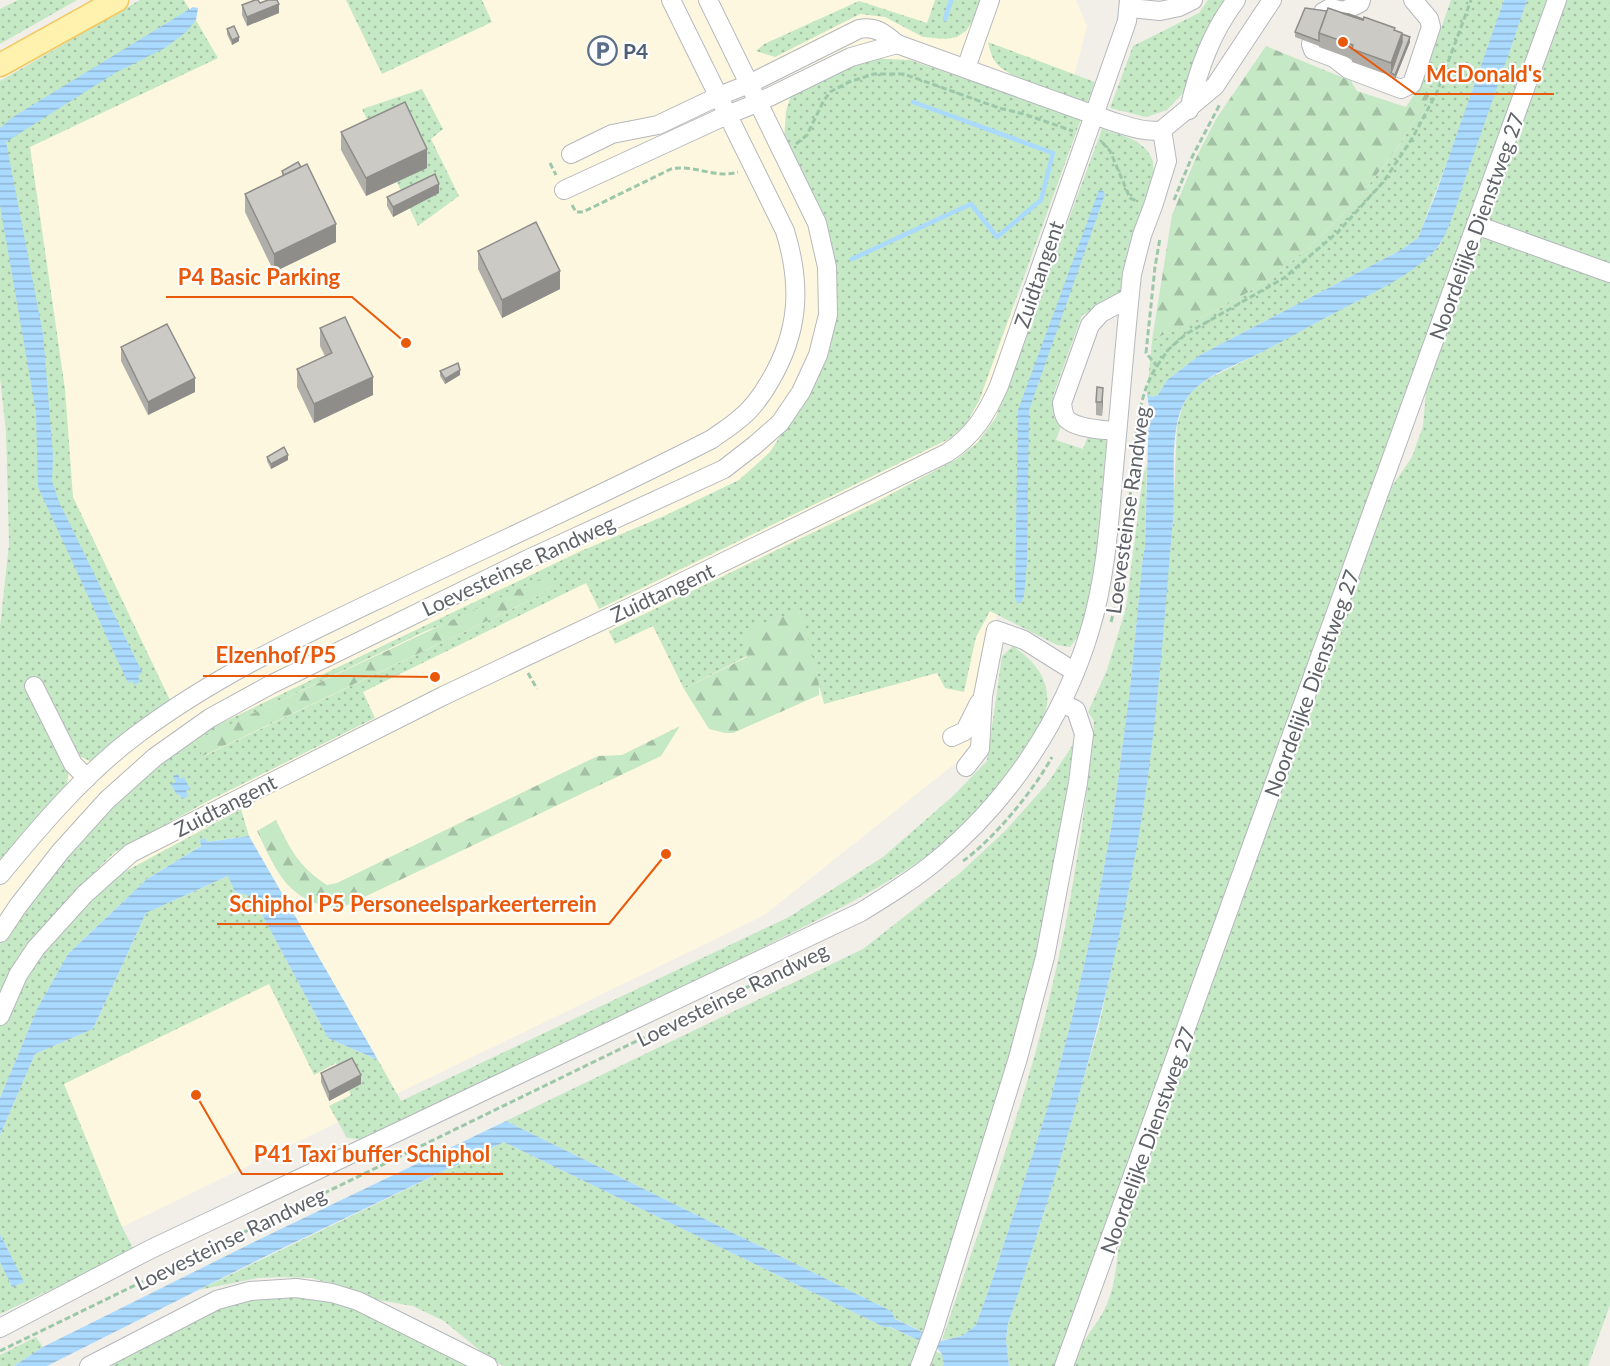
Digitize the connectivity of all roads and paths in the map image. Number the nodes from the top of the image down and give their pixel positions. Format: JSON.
{"nodes":[{"id":1,"x":117,"y":0,"type":"edge"},
{"id":2,"x":671,"y":0,"type":"edge"},
{"id":3,"x":708,"y":0,"type":"edge"},
{"id":4,"x":990,"y":0,"type":"edge"},
{"id":5,"x":1193,"y":0,"type":"edge"},
{"id":6,"x":1236,"y":0,"type":"edge"},
{"id":7,"x":1272,"y":0,"type":"edge"},
{"id":8,"x":1361,"y":0,"type":"edge"},
{"id":9,"x":1413,"y":0,"type":"edge"},
{"id":10,"x":1471,"y":0,"type":"edge"},
{"id":11,"x":1557,"y":0,"type":"edge"},
{"id":12,"x":1130,"y":4,"type":"edge"},
{"id":13,"x":897,"y":44,"type":"junction"},
{"id":14,"x":0,"y":65,"type":"edge"},
{"id":15,"x":966,"y":68,"type":"junction"},
{"id":16,"x":749,"y":84,"type":"junction"},
{"id":17,"x":719,"y":96,"type":"junction"},
{"id":18,"x":1222,"y":100,"type":"dead end"},
{"id":19,"x":758,"y":103,"type":"junction"},
{"id":20,"x":1189,"y":110,"type":"junction"},
{"id":21,"x":1094,"y":114,"type":"junction"},
{"id":22,"x":726,"y":115,"type":"junction"},
{"id":23,"x":1162,"y":130,"type":"junction"},
{"id":24,"x":571,"y":154,"type":"dead end"},
{"id":25,"x":564,"y":190,"type":"dead end"},
{"id":26,"x":1173,"y":202,"type":"dead end"},
{"id":27,"x":1476,"y":225,"type":"junction"},
{"id":28,"x":1160,"y":236,"type":"dead end"},
{"id":29,"x":1610,"y":273,"type":"edge"},
{"id":30,"x":1129,"y":298,"type":"junction"},
{"id":31,"x":1157,"y":366,"type":"junction"},
{"id":32,"x":1117,"y":431,"type":"junction"},
{"id":33,"x":1129,"y":507,"type":"dead end"},
{"id":34,"x":1122,"y":565,"type":"dead end"},
{"id":35,"x":1109,"y":628,"type":"dead end"},
{"id":36,"x":1075,"y":672,"type":"junction"},
{"id":37,"x":528,"y":673,"type":"dead end"},
{"id":38,"x":34,"y":686,"type":"dead end"},
{"id":39,"x":537,"y":689,"type":"dead end"},
{"id":40,"x":196,"y":693,"type":"junction"},
{"id":41,"x":983,"y":696,"type":"junction"},
{"id":42,"x":1062,"y":703,"type":"junction"},
{"id":43,"x":210,"y":718,"type":"junction"},
{"id":44,"x":952,"y":737,"type":"dead end"},
{"id":45,"x":1053,"y":754,"type":"dead end"},
{"id":46,"x":966,"y":766,"type":"dead end"},
{"id":47,"x":87,"y":778,"type":"junction"},
{"id":48,"x":955,"y":867,"type":"dead end"},
{"id":49,"x":0,"y":875,"type":"edge"},
{"id":50,"x":0,"y":933,"type":"edge"},
{"id":51,"x":810,"y":956,"type":"dead end"},
{"id":52,"x":0,"y":1016,"type":"edge"},
{"id":53,"x":0,"y":1328,"type":"edge"},
{"id":54,"x":926,"y":1349,"type":"edge"},
{"id":55,"x":0,"y":1351,"type":"edge"},
{"id":56,"x":89,"y":1366,"type":"edge"},
{"id":57,"x":488,"y":1366,"type":"edge"},
{"id":58,"x":1064,"y":1366,"type":"edge"}],
"edges":[{"from":1,"to":14,"type":"main road"},
{"from":2,"to":17,"type":"street","name":"Loevesteinse Randweg"},
{"from":3,"to":16,"type":"street","name":"Loevesteinse Randweg"},
{"from":4,"to":15,"type":"street"},
{"from":5,"to":12,"type":"street","name":"Zuidtangent"},
{"from":6,"to":20,"type":"street"},
{"from":7,"to":20,"type":"street"},
{"from":8,"to":9,"type":"street"},
{"from":10,"to":31,"type":"path","name":"Loevesteinse Randweg"},
{"from":11,"to":27,"type":"street","name":"Noordelijke Dienstweg 27"},
{"from":12,"to":21,"type":"street","name":"Zuidtangent"},
{"from":13,"to":15,"type":"street"},
{"from":13,"to":16,"type":"street"},
{"from":13,"to":19,"type":"street"},
{"from":15,"to":21,"type":"street"},
{"from":16,"to":17,"type":"street"},
{"from":16,"to":19,"type":"street","name":"Loevesteinse Randweg"},
{"from":17,"to":22,"type":"street","name":"Loevesteinse Randweg"},
{"from":17,"to":24,"type":"street"},
{"from":18,"to":26,"type":"path"},
{"from":19,"to":22,"type":"street"},
{"from":19,"to":43,"type":"street","name":"Loevesteinse Randweg"},
{"from":20,"to":23,"type":"street"},
{"from":21,"to":23,"type":"street"},
{"from":21,"to":52,"type":"street","name":"Zuidtangent"},
{"from":22,"to":25,"type":"street"},
{"from":22,"to":40,"type":"street","name":"Loevesteinse Randweg"},
{"from":23,"to":30,"type":"street","name":"Loevesteinse Randweg"},
{"from":27,"to":29,"type":"street"},
{"from":27,"to":58,"type":"street","name":"Noordelijke Dienstweg 27"},
{"from":28,"to":31,"type":"path"},
{"from":30,"to":32,"type":"street","name":"Loevesteinse Randweg"},
{"from":30,"to":32,"type":"street"},
{"from":31,"to":33,"type":"path","name":"Loevesteinse Randweg"},
{"from":32,"to":36,"type":"street","name":"Loevesteinse Randweg"},
{"from":34,"to":35,"type":"path","name":"Loevesteinse Randweg"},
{"from":36,"to":41,"type":"street"},
{"from":36,"to":42,"type":"street","name":"Loevesteinse Randweg"},
{"from":37,"to":39,"type":"path"},
{"from":38,"to":47,"type":"street"},
{"from":40,"to":43,"type":"street"},
{"from":40,"to":47,"type":"street","name":"Loevesteinse Randweg"},
{"from":41,"to":44,"type":"street"},
{"from":41,"to":46,"type":"street"},
{"from":42,"to":53,"type":"street","name":"Loevesteinse Randweg"},
{"from":42,"to":54,"type":"street"},
{"from":43,"to":50,"type":"street","name":"Loevesteinse Randweg"},
{"from":45,"to":48,"type":"path"},
{"from":47,"to":49,"type":"street","name":"Loevesteinse Randweg"},
{"from":51,"to":55,"type":"path","name":"Loevesteinse Randweg"},
{"from":56,"to":57,"type":"street"}]}
